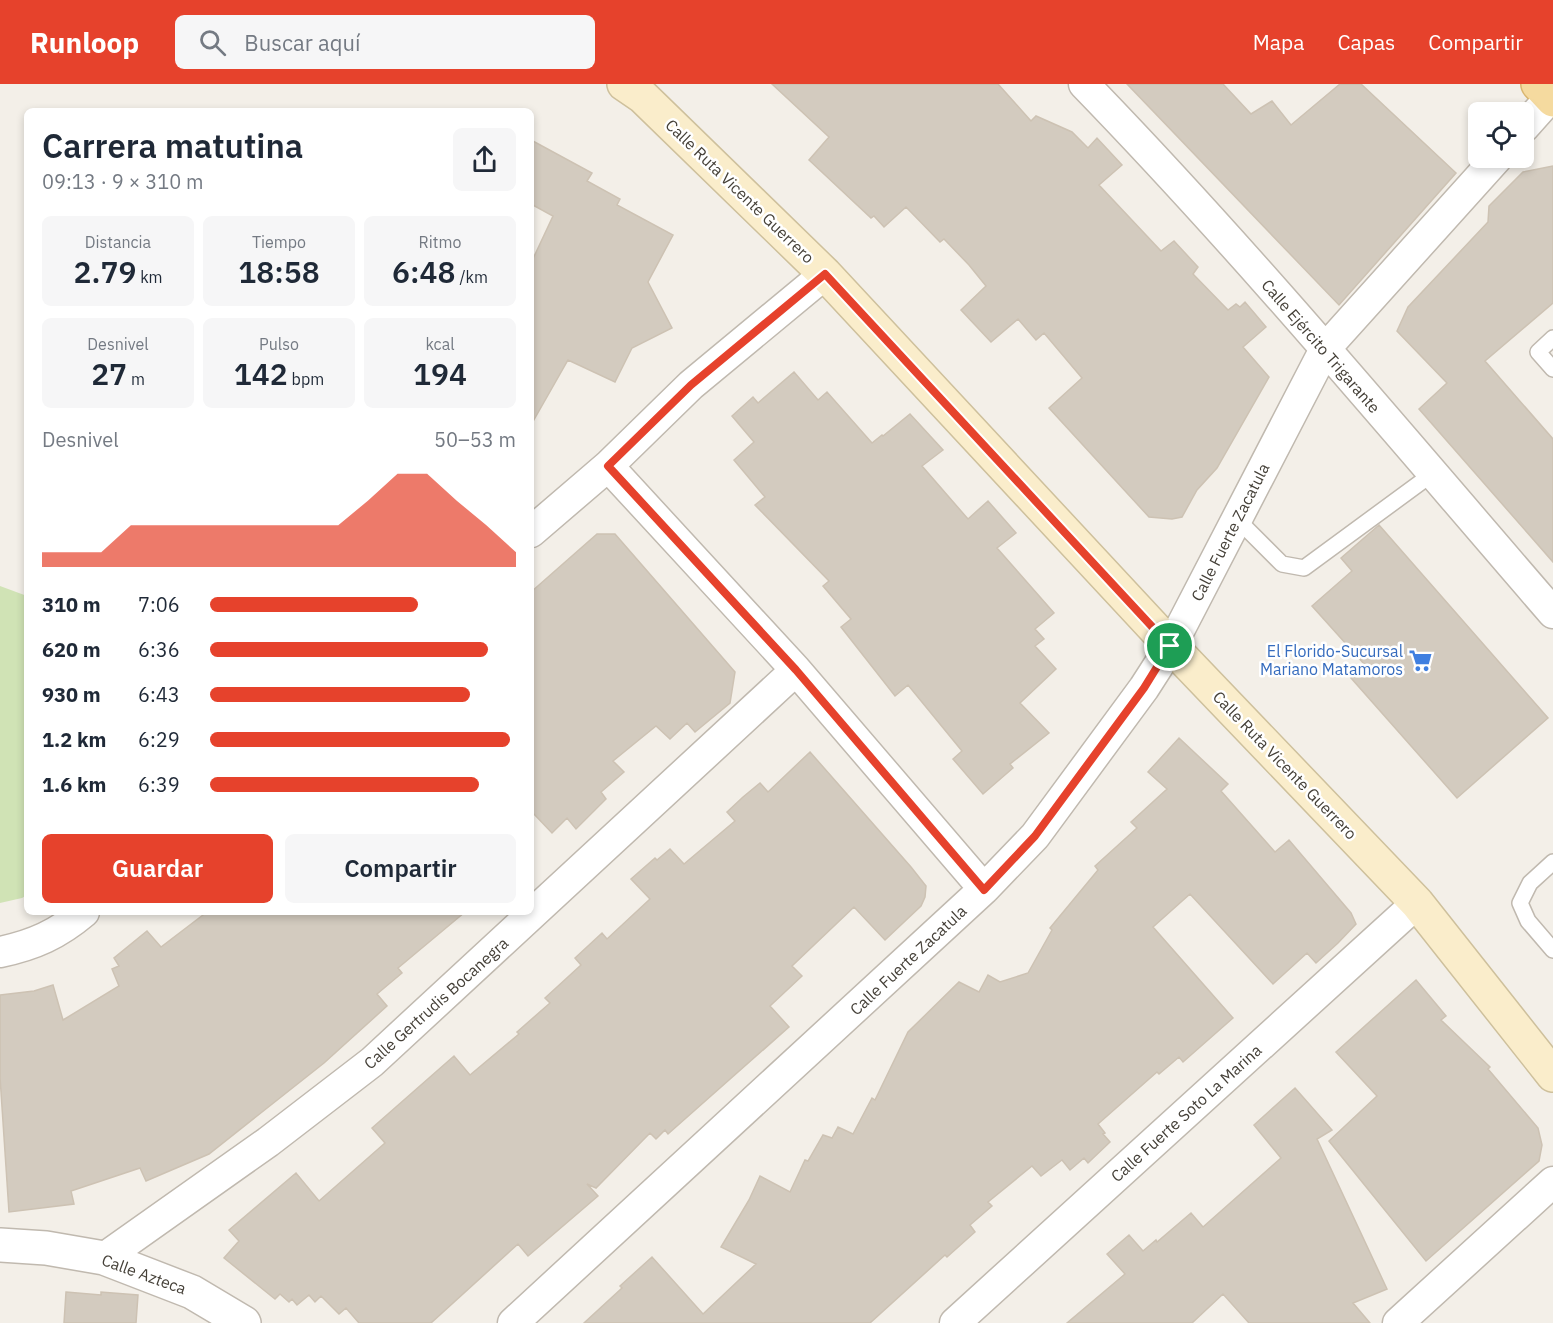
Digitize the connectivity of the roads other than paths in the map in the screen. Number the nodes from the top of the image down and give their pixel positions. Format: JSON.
{"nodes":[{"id":1,"x":624,"y":84,"type":"edge"},
{"id":2,"x":1084,"y":84,"type":"edge"},
{"id":3,"x":1547,"y":94,"type":"edge"},
{"id":4,"x":1534,"y":113,"type":"edge"},
{"id":5,"x":1488,"y":168,"type":"edge"},
{"id":6,"x":825,"y":274,"type":"junction"},
{"id":7,"x":1553,"y":338,"type":"edge"},
{"id":8,"x":1325,"y":349,"type":"junction"},
{"id":9,"x":1553,"y":369,"type":"edge"},
{"id":10,"x":608,"y":466,"type":"junction"},
{"id":11,"x":1432,"y":474,"type":"junction"},
{"id":12,"x":1237,"y":519,"type":"junction"},
{"id":13,"x":534,"y":529,"type":"edge"},
{"id":14,"x":1553,"y":613,"type":"edge"},
{"id":15,"x":1170,"y":646,"type":"junction"},
{"id":16,"x":796,"y":670,"type":"junction"},
{"id":17,"x":1553,"y":862,"type":"edge"},
{"id":18,"x":984,"y":890,"type":"junction"},
{"id":19,"x":1417,"y":903,"type":"junction"},
{"id":20,"x":534,"y":912,"type":"edge"},
{"id":21,"x":80,"y":915,"type":"edge"},
{"id":22,"x":531,"y":915,"type":"edge"},
{"id":23,"x":1553,"y":950,"type":"edge"},
{"id":24,"x":0,"y":951,"type":"edge"},
{"id":25,"x":1550,"y":1066,"type":"edge"},
{"id":26,"x":1553,"y":1182,"type":"edge"},
{"id":27,"x":0,"y":1245,"type":"edge"},
{"id":28,"x":104,"y":1258,"type":"junction"},
{"id":29,"x":244,"y":1323,"type":"edge"},
{"id":30,"x":513,"y":1323,"type":"edge"},
{"id":31,"x":955,"y":1323,"type":"edge"},
{"id":32,"x":1398,"y":1323,"type":"edge"}],
"edges":[{"from":1,"to":6,"type":"main road","name":"Calle Ruta Vicente Guerrero"},
{"from":2,"to":8,"type":"street","name":"Calle Ejército Trigarante"},
{"from":3,"to":4,"type":"street"},
{"from":5,"to":8,"type":"street","name":"Calle Fuerte Zacatula"},
{"from":6,"to":10,"type":"street"},
{"from":6,"to":15,"type":"main road","name":"Calle Ruta Vicente Guerrero"},
{"from":7,"to":9,"type":"lane"},
{"from":8,"to":11,"type":"street","name":"Calle Ejército Trigarante"},
{"from":8,"to":12,"type":"street","name":"Calle Fuerte Zacatula"},
{"from":10,"to":13,"type":"street"},
{"from":10,"to":16,"type":"street"},
{"from":11,"to":12,"type":"lane"},
{"from":11,"to":14,"type":"street","name":"Calle Ejército Trigarante"},
{"from":12,"to":15,"type":"street","name":"Calle Fuerte Zacatula"},
{"from":15,"to":18,"type":"street","name":"Calle Fuerte Zacatula"},
{"from":15,"to":19,"type":"main road","name":"Calle Ruta Vicente Guerrero"},
{"from":16,"to":18,"type":"street"},
{"from":16,"to":20,"type":"street","name":"Calle Gertrudis Bocanegra"},
{"from":17,"to":23,"type":"lane"},
{"from":18,"to":30,"type":"street","name":"Calle Fuerte Zacatula"},
{"from":19,"to":25,"type":"main road","name":"Calle Ruta Vicente Guerrero"},
{"from":19,"to":31,"type":"street","name":"Calle Fuerte Soto La Marina"},
{"from":21,"to":24,"type":"street"},
{"from":22,"to":28,"type":"street","name":"Calle Gertrudis Bocanegra"},
{"from":26,"to":32,"type":"street"},
{"from":27,"to":28,"type":"street","name":"Calle Azteca"},
{"from":28,"to":29,"type":"street","name":"Calle Azteca"}]}
